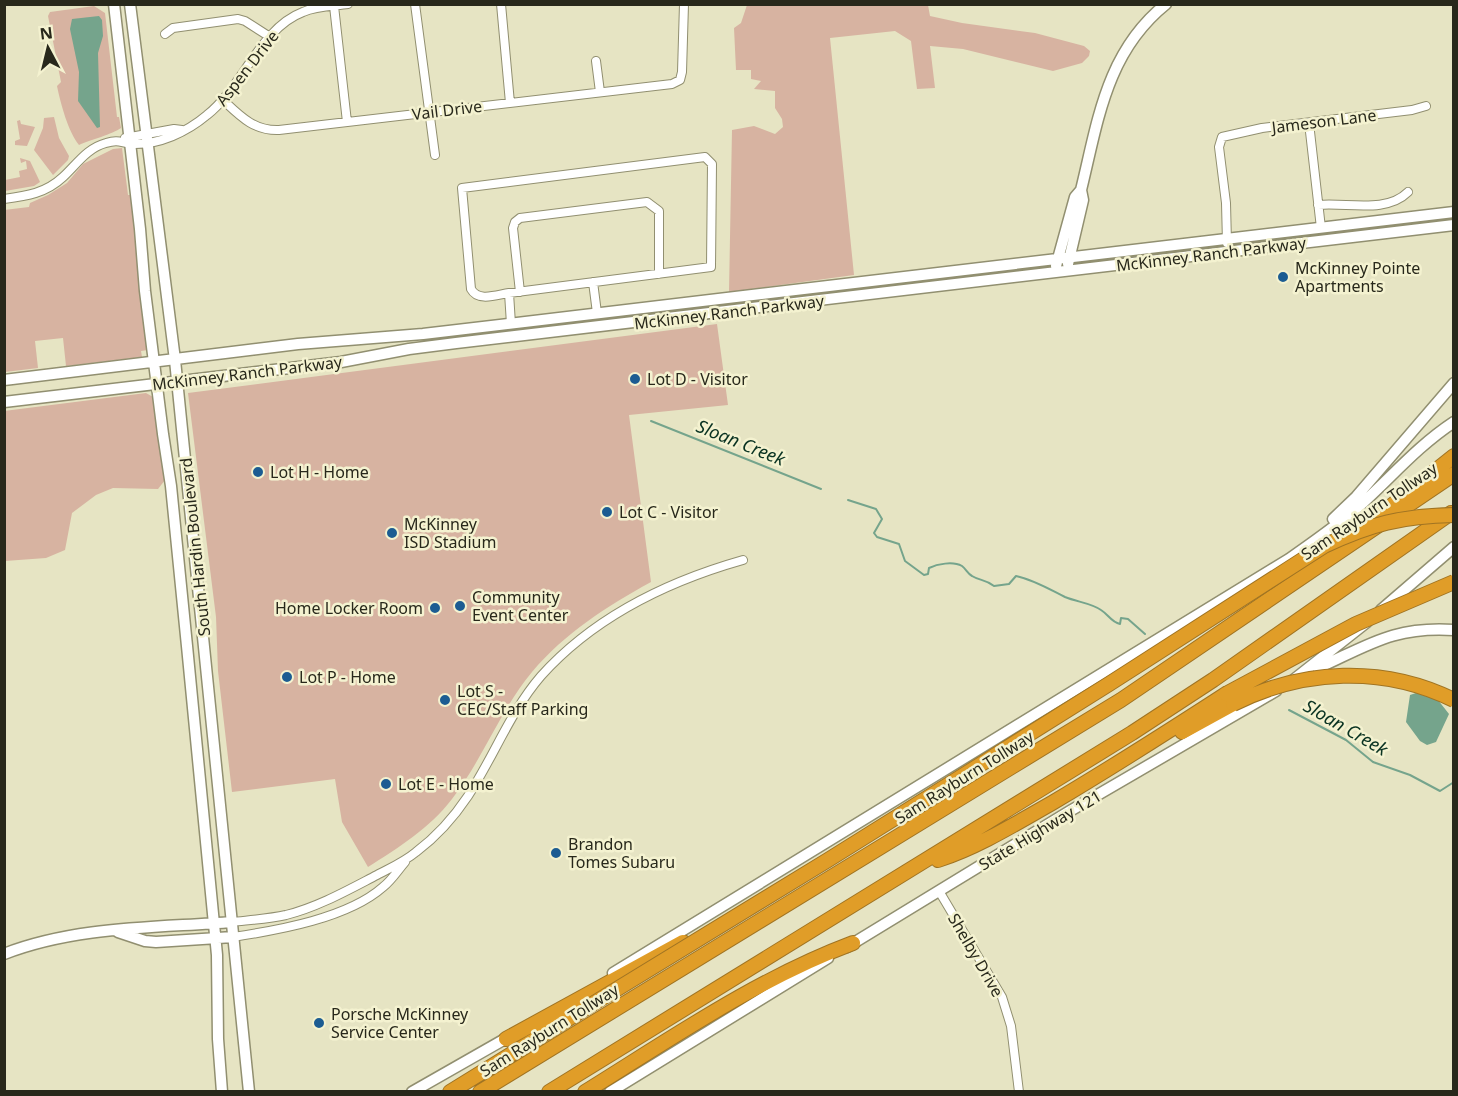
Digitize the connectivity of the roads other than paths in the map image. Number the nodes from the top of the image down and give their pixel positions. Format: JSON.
{"nodes":[{"id":1,"x":114,"y":4,"type":"edge"},
{"id":2,"x":130,"y":4,"type":"edge"},
{"id":3,"x":348,"y":4,"type":"edge"},
{"id":4,"x":501,"y":4,"type":"edge"},
{"id":5,"x":684,"y":4,"type":"edge"},
{"id":6,"x":1166,"y":4,"type":"edge"},
{"id":7,"x":334,"y":6,"type":"junction"},
{"id":8,"x":416,"y":6,"type":"edge"},
{"id":9,"x":165,"y":34,"type":"dead end"},
{"id":10,"x":270,"y":37,"type":"junction"},
{"id":11,"x":596,"y":61,"type":"dead end"},
{"id":12,"x":600,"y":92,"type":"junction"},
{"id":13,"x":223,"y":100,"type":"junction"},
{"id":14,"x":510,"y":103,"type":"junction"},
{"id":15,"x":1426,"y":106,"type":"dead end"},
{"id":16,"x":429,"y":112,"type":"junction"},
{"id":17,"x":347,"y":122,"type":"junction"},
{"id":18,"x":1309,"y":123,"type":"junction"},
{"id":19,"x":148,"y":137,"type":"junction"},
{"id":20,"x":127,"y":140,"type":"junction"},
{"id":21,"x":435,"y":155,"type":"dead end"},
{"id":22,"x":1408,"y":192,"type":"dead end"},
{"id":23,"x":4,"y":199,"type":"edge"},
{"id":24,"x":1318,"y":205,"type":"junction"},
{"id":25,"x":1454,"y":212,"type":"edge"},
{"id":26,"x":1453,"y":224,"type":"edge"},
{"id":27,"x":1321,"y":228,"type":"junction"},
{"id":28,"x":1227,"y":239,"type":"junction"},
{"id":29,"x":1227,"y":251,"type":"junction"},
{"id":30,"x":1063,"y":259,"type":"junction"},
{"id":31,"x":1066,"y":271,"type":"junction"},
{"id":32,"x":1054,"y":273,"type":"junction"},
{"id":33,"x":659,"y":274,"type":"junction"},
{"id":34,"x":593,"y":282,"type":"junction"},
{"id":35,"x":520,"y":292,"type":"junction"},
{"id":36,"x":509,"y":293,"type":"junction"},
{"id":37,"x":597,"y":314,"type":"junction"},
{"id":38,"x":511,"y":324,"type":"junction"},
{"id":39,"x":513,"y":337,"type":"junction"},
{"id":40,"x":338,"y":341,"type":"junction"},
{"id":41,"x":175,"y":360,"type":"junction"},
{"id":42,"x":154,"y":362,"type":"junction"},
{"id":43,"x":341,"y":362,"type":"junction"},
{"id":44,"x":4,"y":380,"type":"edge"},
{"id":45,"x":178,"y":382,"type":"junction"},
{"id":46,"x":1454,"y":383,"type":"edge"},
{"id":47,"x":157,"y":385,"type":"junction"},
{"id":48,"x":4,"y":402,"type":"edge"},
{"id":49,"x":1454,"y":422,"type":"edge"},
{"id":50,"x":1454,"y":456,"type":"edge"},
{"id":51,"x":1454,"y":474,"type":"edge"},
{"id":52,"x":1454,"y":513,"type":"edge"},
{"id":53,"x":1454,"y":548,"type":"edge"},
{"id":54,"x":196,"y":559,"type":"junction"},
{"id":55,"x":179,"y":560,"type":"junction"},
{"id":56,"x":743,"y":560,"type":"dead end"},
{"id":57,"x":1323,"y":563,"type":"junction"},
{"id":58,"x":1256,"y":578,"type":"junction"},
{"id":59,"x":1454,"y":582,"type":"edge"},
{"id":60,"x":1454,"y":630,"type":"edge"},
{"id":61,"x":1301,"y":675,"type":"junction"},
{"id":62,"x":1230,"y":699,"type":"junction"},
{"id":63,"x":1454,"y":700,"type":"edge"},
{"id":64,"x":908,"y":831,"type":"junction"},
{"id":65,"x":408,"y":858,"type":"junction"},
{"id":66,"x":916,"y":867,"type":"junction"},
{"id":67,"x":939,"y":891,"type":"junction"},
{"id":68,"x":232,"y":922,"type":"junction"},
{"id":69,"x":214,"y":924,"type":"junction"},
{"id":70,"x":113,"y":930,"type":"junction"},
{"id":71,"x":233,"y":937,"type":"junction"},
{"id":72,"x":216,"y":938,"type":"junction"},
{"id":73,"x":853,"y":943,"type":"junction"},
{"id":74,"x":4,"y":954,"type":"edge"},
{"id":75,"x":644,"y":1033,"type":"junction"},
{"id":76,"x":506,"y":1039,"type":"junction"},
{"id":77,"x":222,"y":1092,"type":"edge"},
{"id":78,"x":249,"y":1092,"type":"edge"},
{"id":79,"x":412,"y":1092,"type":"edge"},
{"id":80,"x":450,"y":1092,"type":"edge"},
{"id":81,"x":480,"y":1092,"type":"edge"},
{"id":82,"x":549,"y":1092,"type":"edge"},
{"id":83,"x":574,"y":1092,"type":"edge"},
{"id":84,"x":585,"y":1092,"type":"edge"},
{"id":85,"x":610,"y":1092,"type":"edge"},
{"id":86,"x":1019,"y":1092,"type":"edge"}],
"edges":[{"from":1,"to":20,"type":"main road","name":"South Hardin Boulevard"},
{"from":2,"to":19,"type":"main road","name":"South Hardin Boulevard"},
{"from":3,"to":7,"type":"street","name":"Aspen Drive"},
{"from":4,"to":14,"type":"street"},
{"from":5,"to":12,"type":"street","name":"Vail Drive"},
{"from":6,"to":30,"type":"main road"},
{"from":7,"to":10,"type":"street","name":"Aspen Drive"},
{"from":7,"to":17,"type":"street"},
{"from":8,"to":16,"type":"street"},
{"from":9,"to":10,"type":"street"},
{"from":10,"to":13,"type":"street","name":"Aspen Drive"},
{"from":11,"to":12,"type":"street"},
{"from":12,"to":14,"type":"street","name":"Vail Drive"},
{"from":13,"to":17,"type":"street","name":"Vail Drive"},
{"from":13,"to":19,"type":"street","name":"Aspen Drive"},
{"from":14,"to":16,"type":"street","name":"Vail Drive"},
{"from":15,"to":18,"type":"street","name":"Jameson Lane"},
{"from":16,"to":17,"type":"street","name":"Vail Drive"},
{"from":16,"to":21,"type":"street"},
{"from":18,"to":24,"type":"street"},
{"from":18,"to":28,"type":"street","name":"Jameson Lane"},
{"from":19,"to":20,"type":"street","name":"Aspen Drive"},
{"from":19,"to":41,"type":"main road","name":"South Hardin Boulevard"},
{"from":20,"to":23,"type":"street","name":"Aspen Drive"},
{"from":20,"to":42,"type":"main road","name":"South Hardin Boulevard"},
{"from":22,"to":24,"type":"street"},
{"from":24,"to":27,"type":"street"},
{"from":25,"to":27,"type":"main road","name":"McKinney Ranch Parkway"},
{"from":26,"to":29,"type":"main road","name":"McKinney Ranch Parkway"},
{"from":27,"to":28,"type":"main road","name":"McKinney Ranch Parkway"},
{"from":28,"to":29,"type":"street"},
{"from":28,"to":30,"type":"main road","name":"McKinney Ranch Parkway"},
{"from":29,"to":31,"type":"main road","name":"McKinney Ranch Parkway"},
{"from":30,"to":31,"type":"main road"},
{"from":30,"to":32,"type":"main road"},
{"from":30,"to":37,"type":"main road","name":"McKinney Ranch Parkway"},
{"from":31,"to":32,"type":"main road","name":"McKinney Ranch Parkway"},
{"from":32,"to":39,"type":"main road","name":"McKinney Ranch Parkway"},
{"from":33,"to":34,"type":"street"},
{"from":33,"to":35,"type":"street"},
{"from":33,"to":36,"type":"street"},
{"from":34,"to":35,"type":"street"},
{"from":34,"to":37,"type":"street"},
{"from":35,"to":36,"type":"street"},
{"from":36,"to":38,"type":"street"},
{"from":37,"to":38,"type":"main road","name":"McKinney Ranch Parkway"},
{"from":38,"to":39,"type":"main road"},
{"from":38,"to":40,"type":"main road","name":"McKinney Ranch Parkway"},
{"from":39,"to":43,"type":"main road","name":"McKinney Ranch Parkway"},
{"from":40,"to":41,"type":"main road","name":"McKinney Ranch Parkway"},
{"from":40,"to":43,"type":"main road"},
{"from":41,"to":42,"type":"main road","name":"McKinney Ranch Parkway"},
{"from":41,"to":45,"type":"main road","name":"South Hardin Boulevard"},
{"from":42,"to":44,"type":"main road","name":"McKinney Ranch Parkway"},
{"from":42,"to":47,"type":"main road","name":"South Hardin Boulevard"},
{"from":43,"to":45,"type":"main road","name":"McKinney Ranch Parkway"},
{"from":45,"to":47,"type":"main road","name":"McKinney Ranch Parkway"},
{"from":45,"to":54,"type":"main road","name":"South Hardin Boulevard"},
{"from":46,"to":58,"type":"main road"},
{"from":47,"to":48,"type":"main road","name":"McKinney Ranch Parkway"},
{"from":47,"to":55,"type":"main road","name":"South Hardin Boulevard"},
{"from":49,"to":58,"type":"main road"},
{"from":50,"to":57,"type":"highway"},
{"from":51,"to":57,"type":"highway","name":"Sam Rayburn Tollway"},
{"from":52,"to":66,"type":"highway"},
{"from":52,"to":80,"type":"highway","bridge":true},
{"from":53,"to":61,"type":"main road","name":"State Highway 121"},
{"from":54,"to":55,"type":"main road"},
{"from":54,"to":68,"type":"main road","name":"South Hardin Boulevard"},
{"from":55,"to":69,"type":"main road","name":"South Hardin Boulevard"},
{"from":56,"to":65,"type":"street"},
{"from":57,"to":64,"type":"highway","name":"Sam Rayburn Tollway"},
{"from":58,"to":76,"type":"main road"},
{"from":59,"to":62,"type":"highway","bridge":true},
{"from":60,"to":61,"type":"main road"},
{"from":61,"to":67,"type":"main road","name":"State Highway 121"},
{"from":62,"to":63,"type":"highway","bridge":true},
{"from":62,"to":66,"type":"highway"},
{"from":64,"to":76,"type":"highway"},
{"from":64,"to":81,"type":"highway","name":"Sam Rayburn Tollway"},
{"from":65,"to":68,"type":"street"},
{"from":65,"to":71,"type":"street"},
{"from":66,"to":75,"type":"highway"},
{"from":67,"to":73,"type":"main road","name":"State Highway 121"},
{"from":67,"to":86,"type":"street","name":"Shelby Drive"},
{"from":68,"to":69,"type":"main road"},
{"from":68,"to":71,"type":"main road","name":"South Hardin Boulevard"},
{"from":69,"to":70,"type":"main road"},
{"from":69,"to":72,"type":"main road","name":"South Hardin Boulevard"},
{"from":70,"to":72,"type":"main road"},
{"from":70,"to":74,"type":"main road"},
{"from":71,"to":72,"type":"main road"},
{"from":71,"to":78,"type":"main road","name":"South Hardin Boulevard"},
{"from":72,"to":77,"type":"main road","name":"South Hardin Boulevard"},
{"from":73,"to":84,"type":"highway"},
{"from":73,"to":85,"type":"main road","name":"State Highway 121"},
{"from":75,"to":82,"type":"highway"},
{"from":75,"to":83,"type":"highway"},
{"from":76,"to":79,"type":"main road"}]}
